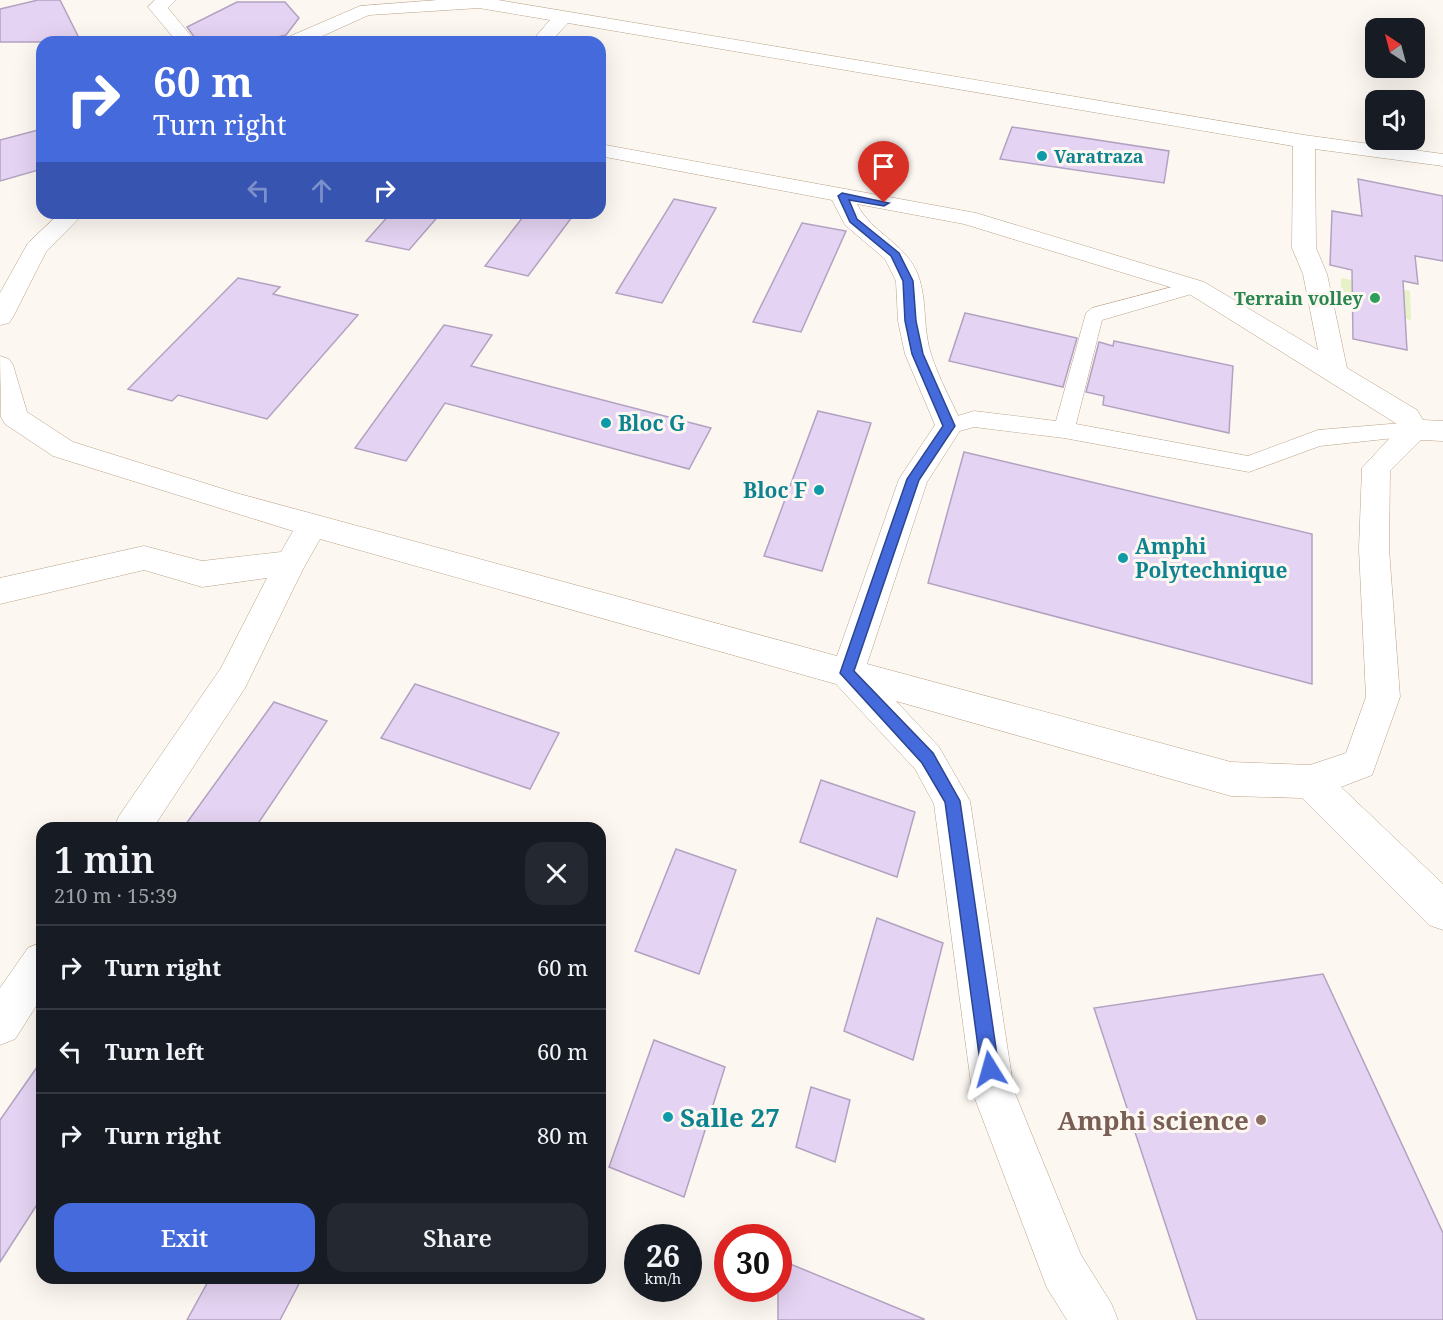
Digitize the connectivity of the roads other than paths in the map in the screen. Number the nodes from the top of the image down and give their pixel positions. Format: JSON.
{"nodes":[{"id":1,"x":167,"y":0,"type":"edge"},
{"id":2,"x":471,"y":2,"type":"edge"},
{"id":3,"x":563,"y":17,"type":"junction"},
{"id":4,"x":182,"y":36,"type":"edge"},
{"id":5,"x":307,"y":36,"type":"edge"},
{"id":6,"x":546,"y":36,"type":"edge"},
{"id":7,"x":1304,"y":141,"type":"junction"},
{"id":8,"x":606,"y":151,"type":"edge"},
{"id":9,"x":1443,"y":160,"type":"edge"},
{"id":10,"x":842,"y":196,"type":"junction"},
{"id":11,"x":67,"y":219,"type":"edge"},
{"id":12,"x":1195,"y":286,"type":"junction"},
{"id":13,"x":0,"y":317,"type":"edge"},
{"id":14,"x":0,"y":365,"type":"edge"},
{"id":15,"x":1335,"y":372,"type":"junction"},
{"id":16,"x":949,"y":426,"type":"junction"},
{"id":17,"x":1064,"y":430,"type":"junction"},
{"id":18,"x":1428,"y":430,"type":"edge"},
{"id":19,"x":313,"y":525,"type":"junction"},
{"id":20,"x":290,"y":563,"type":"junction"},
{"id":21,"x":0,"y":591,"type":"edge"},
{"id":22,"x":846,"y":673,"type":"junction"},
{"id":23,"x":1310,"y":782,"type":"junction"},
{"id":24,"x":136,"y":822,"type":"edge"},
{"id":25,"x":1443,"y":912,"type":"edge"},
{"id":26,"x":36,"y":971,"type":"edge"},
{"id":27,"x":0,"y":1023,"type":"edge"},
{"id":28,"x":1094,"y":1320,"type":"edge"}],
"edges":[{"from":1,"to":4,"type":"street"},
{"from":2,"to":3,"type":"street"},
{"from":2,"to":5,"type":"street"},
{"from":3,"to":6,"type":"street"},
{"from":3,"to":7,"type":"street"},
{"from":7,"to":9,"type":"street"},
{"from":7,"to":15,"type":"street"},
{"from":8,"to":10,"type":"street"},
{"from":10,"to":12,"type":"street"},
{"from":10,"to":16,"type":"street"},
{"from":11,"to":13,"type":"street"},
{"from":12,"to":15,"type":"street"},
{"from":12,"to":17,"type":"lane"},
{"from":14,"to":19,"type":"street"},
{"from":15,"to":18,"type":"street"},
{"from":16,"to":17,"type":"lane"},
{"from":16,"to":22,"type":"street"},
{"from":17,"to":18,"type":"lane"},
{"from":18,"to":23,"type":"street"},
{"from":19,"to":20,"type":"street"},
{"from":19,"to":22,"type":"street"},
{"from":20,"to":21,"type":"street"},
{"from":20,"to":24,"type":"street"},
{"from":22,"to":23,"type":"street"},
{"from":22,"to":28,"type":"street"},
{"from":23,"to":25,"type":"street"},
{"from":26,"to":27,"type":"street"}]}
